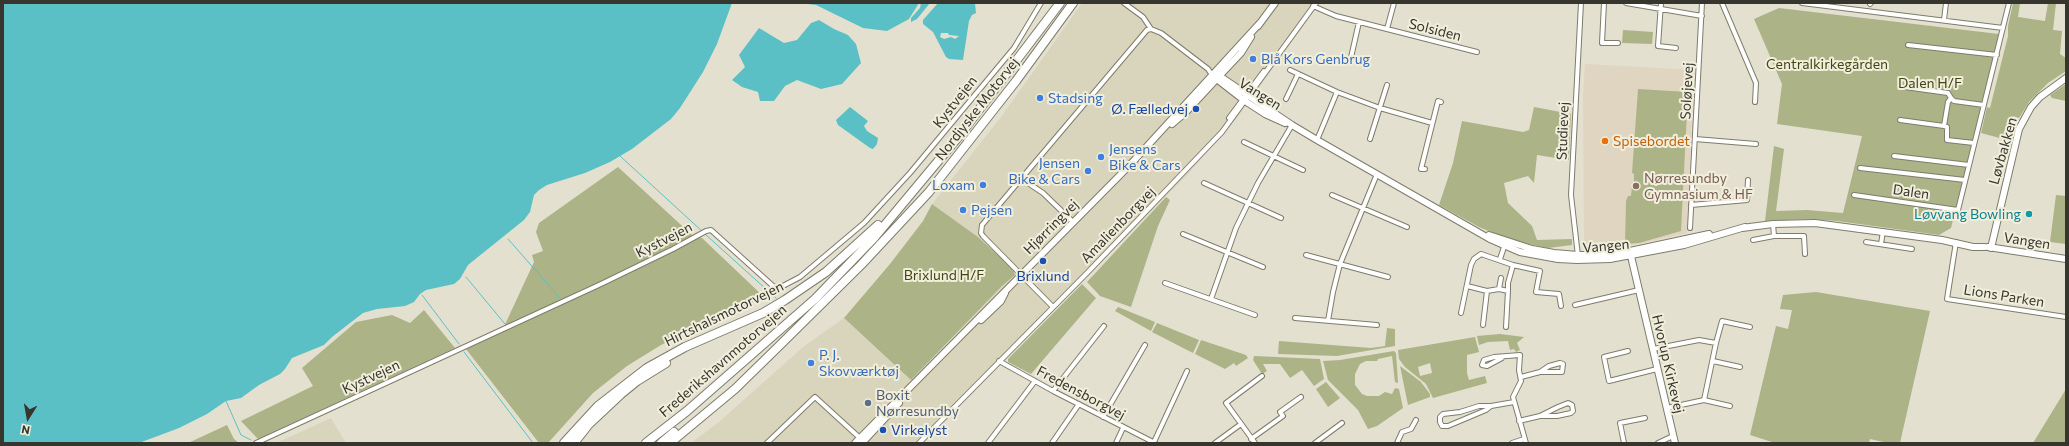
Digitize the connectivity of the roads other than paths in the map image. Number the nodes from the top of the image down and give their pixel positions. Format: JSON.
{"nodes":[{"id":1,"x":1041,"y":3,"type":"edge"},
{"id":2,"x":1060,"y":3,"type":"edge"},
{"id":3,"x":1073,"y":3,"type":"edge"},
{"id":4,"x":1124,"y":3,"type":"edge"},
{"id":5,"x":1275,"y":3,"type":"edge"},
{"id":6,"x":1394,"y":3,"type":"edge"},
{"id":7,"x":1580,"y":3,"type":"edge"},
{"id":8,"x":1604,"y":3,"type":"edge"},
{"id":9,"x":1626,"y":3,"type":"edge"},
{"id":10,"x":1661,"y":3,"type":"edge"},
{"id":11,"x":1702,"y":3,"type":"edge"},
{"id":12,"x":1722,"y":3,"type":"edge"},
{"id":13,"x":1802,"y":3,"type":"edge"},
{"id":14,"x":1946,"y":3,"type":"edge"},
{"id":15,"x":2009,"y":3,"type":"edge"},
{"id":16,"x":1314,"y":4,"type":"edge"},
{"id":17,"x":1660,"y":9,"type":"junction"},
{"id":18,"x":1702,"y":16,"type":"junction"},
{"id":19,"x":1944,"y":20,"type":"junction"},
{"id":20,"x":1359,"y":22,"type":"junction"},
{"id":21,"x":2003,"y":28,"type":"junction"},
{"id":22,"x":1151,"y":29,"type":"junction"},
{"id":23,"x":1387,"y":29,"type":"junction"},
{"id":24,"x":1618,"y":43,"type":"dead end"},
{"id":25,"x":1908,"y":45,"type":"dead end"},
{"id":26,"x":1676,"y":48,"type":"dead end"},
{"id":27,"x":1477,"y":52,"type":"dead end"},
{"id":28,"x":1997,"y":55,"type":"junction"},
{"id":29,"x":1350,"y":62,"type":"dead end"},
{"id":30,"x":1290,"y":70,"type":"dead end"},
{"id":31,"x":1298,"y":74,"type":"junction"},
{"id":32,"x":1216,"y":76,"type":"junction"},
{"id":33,"x":2066,"y":78,"type":"edge"},
{"id":34,"x":1388,"y":85,"type":"dead end"},
{"id":35,"x":1905,"y":87,"type":"dead end"},
{"id":36,"x":1337,"y":92,"type":"junction"},
{"id":37,"x":1246,"y":97,"type":"junction"},
{"id":38,"x":1951,"y":98,"type":"junction"},
{"id":39,"x":1286,"y":99,"type":"dead end"},
{"id":40,"x":1441,"y":102,"type":"dead end"},
{"id":41,"x":1755,"y":102,"type":"dead end"},
{"id":42,"x":1984,"y":105,"type":"junction"},
{"id":43,"x":1380,"y":108,"type":"junction"},
{"id":44,"x":1900,"y":120,"type":"dead end"},
{"id":45,"x":1432,"y":123,"type":"junction"},
{"id":46,"x":1292,"y":125,"type":"junction"},
{"id":47,"x":1944,"y":126,"type":"junction"},
{"id":48,"x":1370,"y":139,"type":"dead end"},
{"id":49,"x":1695,"y":139,"type":"junction"},
{"id":50,"x":1317,"y":140,"type":"junction"},
{"id":51,"x":1244,"y":142,"type":"dead end"},
{"id":52,"x":1974,"y":143,"type":"junction"},
{"id":53,"x":1756,"y":144,"type":"dead end"},
{"id":54,"x":1274,"y":156,"type":"junction"},
{"id":55,"x":1894,"y":156,"type":"dead end"},
{"id":56,"x":1969,"y":166,"type":"junction"},
{"id":57,"x":1860,"y":168,"type":"dead end"},
{"id":58,"x":1425,"y":169,"type":"dead end"},
{"id":59,"x":1303,"y":170,"type":"dead end"},
{"id":60,"x":1377,"y":174,"type":"junction"},
{"id":61,"x":1748,"y":180,"type":"dead end"},
{"id":62,"x":1965,"y":180,"type":"junction"},
{"id":63,"x":1028,"y":183,"type":"dead end"},
{"id":64,"x":1204,"y":183,"type":"dead end"},
{"id":65,"x":1854,"y":195,"type":"dead end"},
{"id":66,"x":1332,"y":196,"type":"dead end"},
{"id":67,"x":1248,"y":203,"type":"junction"},
{"id":68,"x":1691,"y":205,"type":"junction"},
{"id":69,"x":897,"y":208,"type":"junction"},
{"id":70,"x":1363,"y":208,"type":"junction"},
{"id":71,"x":1281,"y":218,"type":"dead end"},
{"id":72,"x":1073,"y":222,"type":"junction"},
{"id":73,"x":1773,"y":224,"type":"junction"},
{"id":74,"x":1407,"y":227,"type":"dead end"},
{"id":75,"x":1690,"y":228,"type":"dead end"},
{"id":76,"x":1883,"y":231,"type":"junction"},
{"id":77,"x":1183,"y":234,"type":"dead end"},
{"id":78,"x":1774,"y":236,"type":"junction"},
{"id":79,"x":1753,"y":240,"type":"dead end"},
{"id":80,"x":1866,"y":242,"type":"dead end"},
{"id":81,"x":1957,"y":242,"type":"junction"},
{"id":82,"x":1505,"y":244,"type":"junction"},
{"id":83,"x":1881,"y":244,"type":"junction"},
{"id":84,"x":1988,"y":247,"type":"junction"},
{"id":85,"x":1912,"y":249,"type":"dead end"},
{"id":86,"x":1227,"y":252,"type":"junction"},
{"id":87,"x":1630,"y":253,"type":"junction"},
{"id":88,"x":1804,"y":254,"type":"dead end"},
{"id":89,"x":1306,"y":255,"type":"dead end"},
{"id":90,"x":1578,"y":258,"type":"junction"},
{"id":91,"x":1500,"y":259,"type":"junction"},
{"id":92,"x":2066,"y":259,"type":"edge"},
{"id":93,"x":1340,"y":264,"type":"junction"},
{"id":94,"x":1513,"y":265,"type":"junction"},
{"id":95,"x":1263,"y":267,"type":"dead end"},
{"id":96,"x":1022,"y":275,"type":"junction"},
{"id":97,"x":1388,"y":277,"type":"dead end"},
{"id":98,"x":1501,"y":278,"type":"dead end"},
{"id":99,"x":1165,"y":283,"type":"dead end"},
{"id":100,"x":1467,"y":286,"type":"junction"},
{"id":101,"x":1499,"y":289,"type":"junction"},
{"id":102,"x":1638,"y":290,"type":"junction"},
{"id":103,"x":1487,"y":291,"type":"junction"},
{"id":104,"x":1508,"y":291,"type":"junction"},
{"id":105,"x":1211,"y":299,"type":"junction"},
{"id":106,"x":1575,"y":305,"type":"dead end"},
{"id":107,"x":1052,"y":306,"type":"junction"},
{"id":108,"x":1562,"y":306,"type":"dead end"},
{"id":109,"x":1461,"y":313,"type":"dead end"},
{"id":110,"x":1256,"y":315,"type":"dead end"},
{"id":111,"x":2066,"y":317,"type":"edge"},
{"id":112,"x":1295,"y":318,"type":"dead end"},
{"id":113,"x":1328,"y":320,"type":"junction"},
{"id":114,"x":737,"y":324,"type":"junction"},
{"id":115,"x":1377,"y":325,"type":"dead end"},
{"id":116,"x":1484,"y":325,"type":"dead end"},
{"id":117,"x":1104,"y":326,"type":"dead end"},
{"id":118,"x":1506,"y":327,"type":"dead end"},
{"id":119,"x":1750,"y":327,"type":"dead end"},
{"id":120,"x":1716,"y":343,"type":"junction"},
{"id":121,"x":1145,"y":345,"type":"dead end"},
{"id":122,"x":778,"y":347,"type":"junction"},
{"id":123,"x":1653,"y":349,"type":"junction"},
{"id":124,"x":1628,"y":351,"type":"dead end"},
{"id":125,"x":1502,"y":358,"type":"dead end"},
{"id":126,"x":1713,"y":360,"type":"junction"},
{"id":127,"x":999,"y":361,"type":"junction"},
{"id":128,"x":1740,"y":367,"type":"dead end"},
{"id":129,"x":1658,"y":369,"type":"junction"},
{"id":130,"x":1187,"y":371,"type":"dead end"},
{"id":131,"x":1540,"y":372,"type":"junction"},
{"id":132,"x":1262,"y":376,"type":"dead end"},
{"id":133,"x":1520,"y":377,"type":"junction"},
{"id":134,"x":1035,"y":381,"type":"junction"},
{"id":135,"x":735,"y":389,"type":"junction"},
{"id":136,"x":1053,"y":391,"type":"junction"},
{"id":137,"x":1301,"y":397,"type":"dead end"},
{"id":138,"x":1704,"y":400,"type":"junction"},
{"id":139,"x":1514,"y":402,"type":"junction"},
{"id":140,"x":1079,"y":404,"type":"junction"},
{"id":141,"x":1491,"y":406,"type":"junction"},
{"id":142,"x":1730,"y":406,"type":"dead end"},
{"id":143,"x":1667,"y":408,"type":"junction"},
{"id":144,"x":1540,"y":416,"type":"junction"},
{"id":145,"x":1103,"y":417,"type":"junction"},
{"id":146,"x":1645,"y":418,"type":"dead end"},
{"id":147,"x":1416,"y":420,"type":"dead end"},
{"id":148,"x":1519,"y":421,"type":"junction"},
{"id":149,"x":1342,"y":423,"type":"dead end"},
{"id":150,"x":1241,"y":424,"type":"junction"},
{"id":151,"x":1123,"y":428,"type":"junction"},
{"id":152,"x":1673,"y":436,"type":"junction"},
{"id":153,"x":1252,"y":439,"type":"junction"},
{"id":154,"x":863,"y":441,"type":"edge"},
{"id":155,"x":1525,"y":441,"type":"edge"},
{"id":156,"x":256,"y":443,"type":"edge"},
{"id":157,"x":564,"y":443,"type":"edge"},
{"id":158,"x":574,"y":443,"type":"edge"},
{"id":159,"x":646,"y":443,"type":"edge"},
{"id":160,"x":661,"y":443,"type":"edge"},
{"id":161,"x":670,"y":443,"type":"edge"},
{"id":162,"x":674,"y":443,"type":"edge"},
{"id":163,"x":767,"y":443,"type":"edge"},
{"id":164,"x":855,"y":443,"type":"edge"},
{"id":165,"x":919,"y":443,"type":"edge"},
{"id":166,"x":988,"y":443,"type":"edge"},
{"id":167,"x":1052,"y":443,"type":"edge"},
{"id":168,"x":1116,"y":443,"type":"edge"},
{"id":169,"x":1154,"y":443,"type":"edge"},
{"id":170,"x":1215,"y":443,"type":"edge"},
{"id":171,"x":1255,"y":443,"type":"edge"},
{"id":172,"x":1315,"y":443,"type":"edge"},
{"id":173,"x":1398,"y":443,"type":"edge"},
{"id":174,"x":1512,"y":443,"type":"edge"},
{"id":175,"x":1624,"y":443,"type":"edge"},
{"id":176,"x":1658,"y":443,"type":"edge"},
{"id":177,"x":1675,"y":443,"type":"edge"}],
"edges":[{"from":1,"to":156,"type":"street","name":"Kystvejen"},
{"from":2,"to":69,"type":"highway","name":"Nordjyske Motorvej"},
{"from":3,"to":122,"type":"highway","name":"Nordjyske Motorvej"},
{"from":4,"to":22,"type":"street"},
{"from":5,"to":32,"type":"street","name":"Hjørringvej"},
{"from":6,"to":23,"type":"street","name":"Solsiden"},
{"from":7,"to":90,"type":"street","name":"Studievej"},
{"from":8,"to":24,"type":"street"},
{"from":9,"to":17,"type":"street"},
{"from":10,"to":17,"type":"street"},
{"from":11,"to":18,"type":"street","name":"Soløjevej"},
{"from":12,"to":41,"type":"street"},
{"from":13,"to":19,"type":"street"},
{"from":14,"to":19,"type":"street"},
{"from":15,"to":21,"type":"street","name":"Dalen"},
{"from":16,"to":20,"type":"street","name":"Solsiden"},
{"from":16,"to":37,"type":"street","name":"Amalienborgvej"},
{"from":17,"to":18,"type":"street"},
{"from":17,"to":26,"type":"street"},
{"from":18,"to":49,"type":"street","name":"Soløjevej"},
{"from":19,"to":21,"type":"street"},
{"from":20,"to":23,"type":"street","name":"Solsiden"},
{"from":20,"to":29,"type":"street"},
{"from":21,"to":28,"type":"street","name":"Dalen"},
{"from":22,"to":32,"type":"street"},
{"from":22,"to":96,"type":"street"},
{"from":23,"to":27,"type":"street","name":"Solsiden"},
{"from":25,"to":28,"type":"street"},
{"from":28,"to":42,"type":"street","name":"Dalen"},
{"from":30,"to":31,"type":"street"},
{"from":31,"to":36,"type":"street"},
{"from":31,"to":39,"type":"street"},
{"from":32,"to":37,"type":"street","name":"Vangen"},
{"from":32,"to":72,"type":"street","name":"Hjørringvej"},
{"from":33,"to":84,"type":"street","name":"Løvbakken"},
{"from":34,"to":43,"type":"street"},
{"from":35,"to":38,"type":"street"},
{"from":36,"to":43,"type":"street"},
{"from":36,"to":50,"type":"street"},
{"from":37,"to":46,"type":"street","name":"Vangen"},
{"from":37,"to":107,"type":"street","name":"Amalienborgvej"},
{"from":38,"to":42,"type":"street"},
{"from":38,"to":47,"type":"street"},
{"from":40,"to":45,"type":"street"},
{"from":42,"to":52,"type":"street","name":"Dalen"},
{"from":43,"to":45,"type":"street"},
{"from":43,"to":48,"type":"street"},
{"from":44,"to":47,"type":"street"},
{"from":45,"to":58,"type":"street"},
{"from":46,"to":50,"type":"street","name":"Vangen"},
{"from":46,"to":54,"type":"street"},
{"from":47,"to":52,"type":"street"},
{"from":49,"to":53,"type":"street"},
{"from":49,"to":68,"type":"street","name":"Soløjevej"},
{"from":50,"to":60,"type":"street","name":"Vangen"},
{"from":51,"to":54,"type":"street"},
{"from":52,"to":56,"type":"street","name":"Dalen"},
{"from":54,"to":59,"type":"street"},
{"from":54,"to":67,"type":"street"},
{"from":55,"to":56,"type":"street"},
{"from":56,"to":62,"type":"street","name":"Dalen"},
{"from":57,"to":62,"type":"street","name":"Dalen"},
{"from":60,"to":70,"type":"street"},
{"from":60,"to":82,"type":"street","name":"Vangen"},
{"from":61,"to":68,"type":"street"},
{"from":62,"to":65,"type":"street","name":"Dalen"},
{"from":63,"to":72,"type":"street"},
{"from":64,"to":67,"type":"street"},
{"from":66,"to":70,"type":"street"},
{"from":67,"to":71,"type":"street"},
{"from":67,"to":86,"type":"street"},
{"from":68,"to":75,"type":"street","name":"Soløjevej"},
{"from":69,"to":114,"type":"highway","name":"Hirtshalsmotorvejen"},
{"from":69,"to":159,"type":"highway","name":"Frederikshavnmotorvejen"},
{"from":70,"to":74,"type":"street"},
{"from":70,"to":93,"type":"street"},
{"from":72,"to":96,"type":"street","name":"Hjørringvej"},
{"from":73,"to":76,"type":"street","name":"Vangen"},
{"from":73,"to":78,"type":"street"},
{"from":73,"to":87,"type":"street","name":"Vangen"},
{"from":76,"to":81,"type":"street","name":"Vangen"},
{"from":76,"to":83,"type":"street"},
{"from":77,"to":86,"type":"street"},
{"from":78,"to":79,"type":"street"},
{"from":78,"to":88,"type":"street"},
{"from":80,"to":83,"type":"street"},
{"from":81,"to":84,"type":"street","name":"Vangen"},
{"from":81,"to":111,"type":"street","name":"Lions Parken"},
{"from":82,"to":90,"type":"street","name":"Vangen"},
{"from":82,"to":91,"type":"street"},
{"from":83,"to":85,"type":"street"},
{"from":84,"to":92,"type":"street","name":"Vangen"},
{"from":86,"to":95,"type":"street"},
{"from":86,"to":105,"type":"street"},
{"from":87,"to":90,"type":"street","name":"Vangen"},
{"from":87,"to":102,"type":"street","name":"Hvorup Kirkevej"},
{"from":89,"to":93,"type":"street"},
{"from":91,"to":94,"type":"street"},
{"from":91,"to":100,"type":"street"},
{"from":93,"to":97,"type":"street"},
{"from":93,"to":113,"type":"street"},
{"from":94,"to":104,"type":"street"},
{"from":94,"to":108,"type":"street"},
{"from":96,"to":107,"type":"street"},
{"from":96,"to":154,"type":"street","name":"Hjørringvej"},
{"from":98,"to":101,"type":"street"},
{"from":99,"to":105,"type":"street"},
{"from":100,"to":103,"type":"street"},
{"from":100,"to":109,"type":"street"},
{"from":101,"to":103,"type":"street"},
{"from":101,"to":104,"type":"street"},
{"from":102,"to":106,"type":"street"},
{"from":102,"to":123,"type":"street","name":"Hvorup Kirkevej"},
{"from":103,"to":116,"type":"street"},
{"from":104,"to":118,"type":"street"},
{"from":105,"to":110,"type":"street"},
{"from":107,"to":127,"type":"street","name":"Amalienborgvej"},
{"from":112,"to":113,"type":"street"},
{"from":113,"to":115,"type":"street"},
{"from":114,"to":157,"type":"highway","name":"Hirtshalsmotorvejen"},
{"from":114,"to":158,"type":"highway"},
{"from":117,"to":136,"type":"street"},
{"from":119,"to":120,"type":"street"},
{"from":120,"to":123,"type":"street"},
{"from":120,"to":126,"type":"street"},
{"from":121,"to":145,"type":"street"},
{"from":122,"to":135,"type":"highway"},
{"from":122,"to":160,"type":"highway","name":"Frederikshavnmotorvejen"},
{"from":123,"to":129,"type":"street","name":"Hvorup Kirkevej"},
{"from":124,"to":129,"type":"street"},
{"from":125,"to":133,"type":"street"},
{"from":126,"to":128,"type":"street"},
{"from":126,"to":138,"type":"street"},
{"from":127,"to":134,"type":"street","name":"Fredensborgvej"},
{"from":127,"to":165,"type":"street","name":"Amalienborgvej"},
{"from":129,"to":143,"type":"street","name":"Hvorup Kirkevej"},
{"from":130,"to":169,"type":"street"},
{"from":131,"to":131,"type":"street"},
{"from":131,"to":133,"type":"street"},
{"from":132,"to":150,"type":"street"},
{"from":133,"to":139,"type":"street"},
{"from":134,"to":136,"type":"street","name":"Fredensborgvej"},
{"from":134,"to":166,"type":"street"},
{"from":135,"to":161,"type":"highway"},
{"from":135,"to":162,"type":"highway"},
{"from":136,"to":140,"type":"street","name":"Fredensborgvej"},
{"from":137,"to":153,"type":"street"},
{"from":138,"to":142,"type":"street"},
{"from":138,"to":143,"type":"street"},
{"from":139,"to":141,"type":"street"},
{"from":139,"to":148,"type":"street"},
{"from":140,"to":145,"type":"street","name":"Fredensborgvej"},
{"from":140,"to":167,"type":"street"},
{"from":141,"to":141,"type":"street"},
{"from":143,"to":152,"type":"street","name":"Hvorup Kirkevej"},
{"from":144,"to":144,"type":"street"},
{"from":144,"to":148,"type":"street"},
{"from":145,"to":151,"type":"street","name":"Fredensborgvej"},
{"from":146,"to":175,"type":"street"},
{"from":147,"to":173,"type":"street"},
{"from":148,"to":155,"type":"street"},
{"from":149,"to":172,"type":"street"},
{"from":150,"to":153,"type":"street"},
{"from":150,"to":170,"type":"street"},
{"from":151,"to":168,"type":"street"},
{"from":151,"to":169,"type":"street","name":"Fredensborgvej"},
{"from":152,"to":176,"type":"street"},
{"from":152,"to":177,"type":"street","name":"Hvorup Kirkevej"},
{"from":153,"to":171,"type":"street"},
{"from":154,"to":163,"type":"street"},
{"from":154,"to":164,"type":"street","name":"Hjørringvej"},
{"from":155,"to":174,"type":"street"}]}
